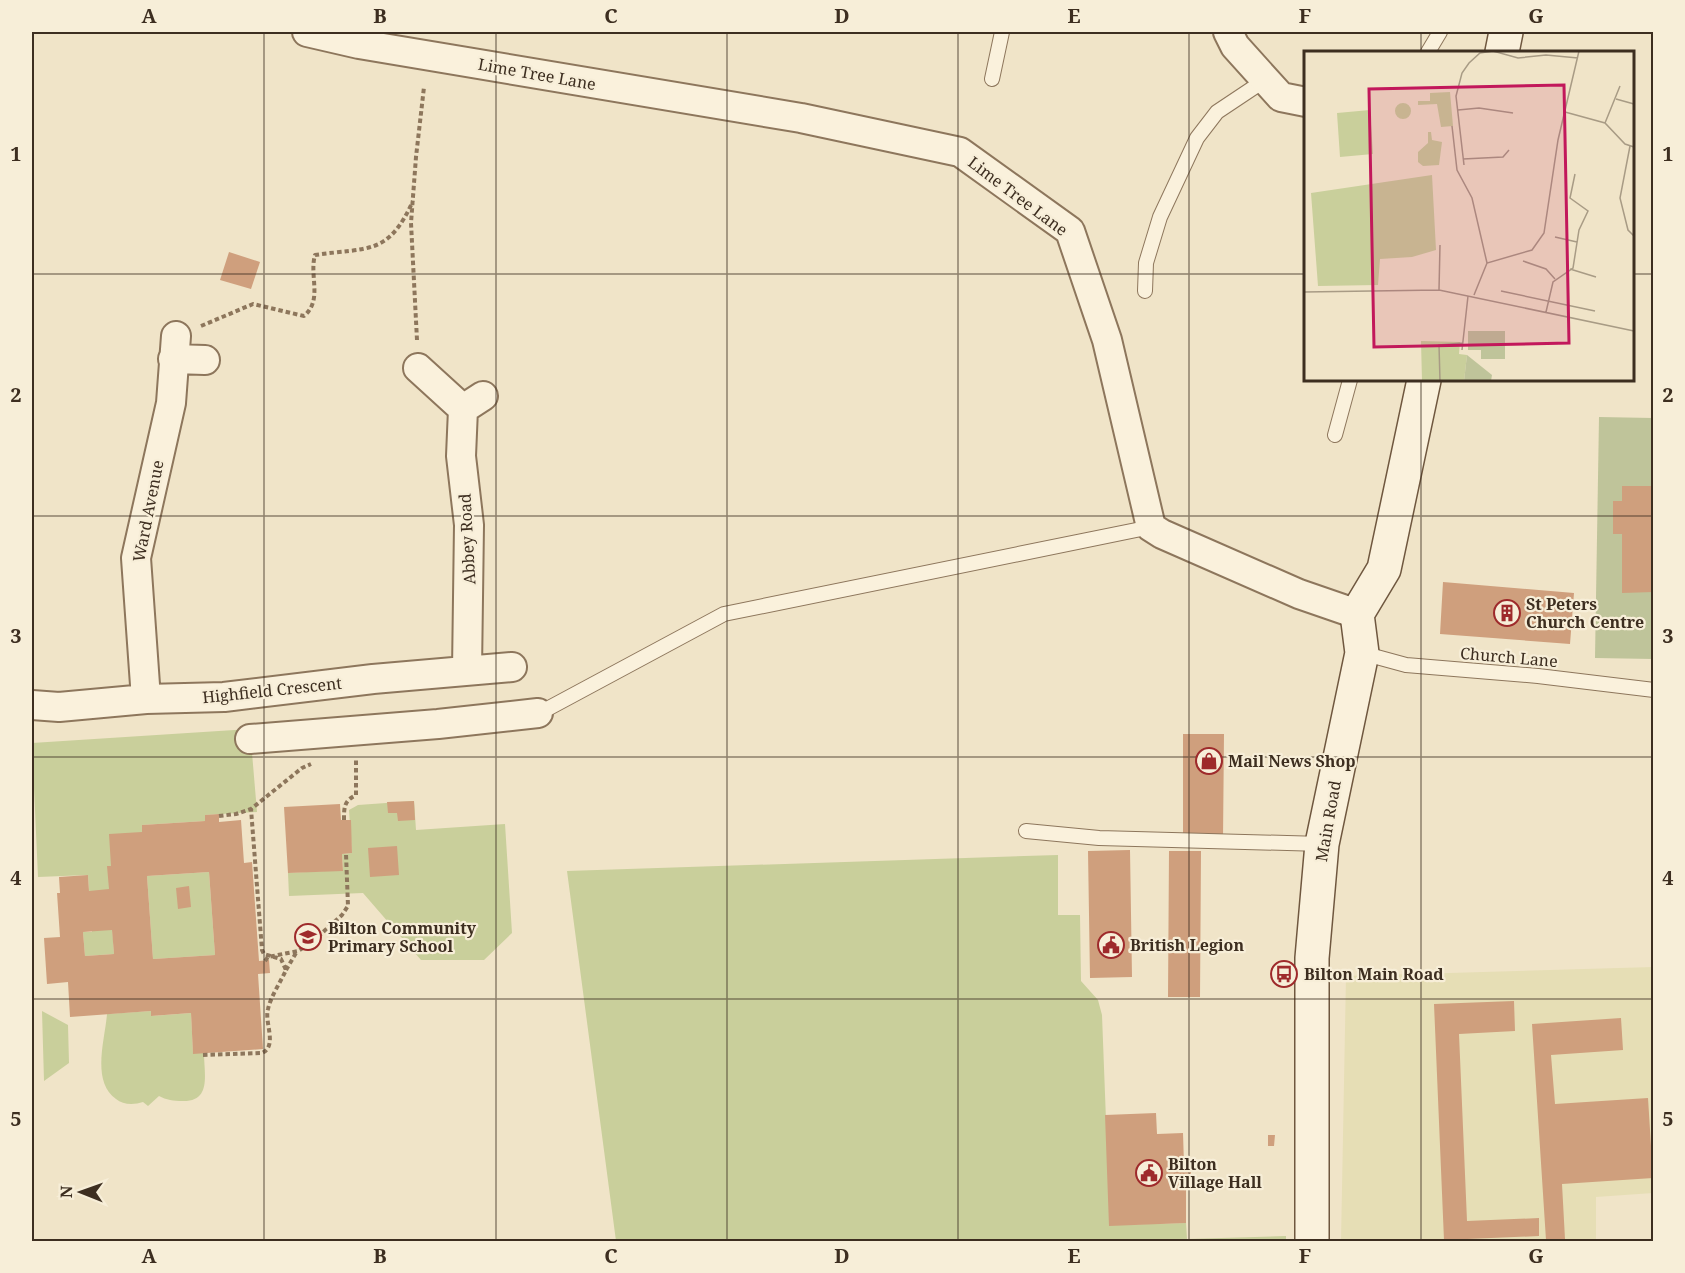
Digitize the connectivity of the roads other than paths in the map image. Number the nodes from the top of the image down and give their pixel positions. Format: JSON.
{"nodes":[{"id":1,"x":307,"y":32,"type":"edge"},
{"id":2,"x":1002,"y":32,"type":"edge"},
{"id":3,"x":1228,"y":32,"type":"edge"},
{"id":4,"x":1440,"y":32,"type":"edge"},
{"id":5,"x":1506,"y":32,"type":"edge"},
{"id":6,"x":1429,"y":51,"type":"edge"},
{"id":7,"x":1502,"y":51,"type":"edge"},
{"id":8,"x":992,"y":79,"type":"dead end"},
{"id":9,"x":1265,"y":80,"type":"junction"},
{"id":10,"x":1304,"y":102,"type":"edge"},
{"id":11,"x":1145,"y":291,"type":"dead end"},
{"id":12,"x":205,"y":360,"type":"dead end"},
{"id":13,"x":418,"y":368,"type":"road end"},
{"id":14,"x":1350,"y":381,"type":"edge"},
{"id":15,"x":1424,"y":381,"type":"edge"},
{"id":16,"x":1335,"y":435,"type":"dead end"},
{"id":17,"x":1151,"y":527,"type":"junction"},
{"id":18,"x":1357,"y":614,"type":"junction"},
{"id":19,"x":1362,"y":653,"type":"junction"},
{"id":20,"x":512,"y":667,"type":"dead end"},
{"id":21,"x":467,"y":670,"type":"junction"},
{"id":22,"x":1653,"y":690,"type":"edge"},
{"id":23,"x":146,"y":699,"type":"junction"},
{"id":24,"x":32,"y":705,"type":"edge"},
{"id":25,"x":538,"y":712,"type":"joint"},
{"id":26,"x":250,"y":739,"type":"dead end"},
{"id":27,"x":1026,"y":831,"type":"dead end"},
{"id":28,"x":1322,"y":844,"type":"junction"},
{"id":29,"x":1311,"y":1242,"type":"edge"}],
"edges":[{"from":1,"to":17,"type":"street","name":"Lime Tree Lane"},
{"from":2,"to":8,"type":"lane"},
{"from":3,"to":9,"type":"street"},
{"from":4,"to":6,"type":"lane"},
{"from":5,"to":7,"type":"main road"},
{"from":9,"to":10,"type":"street"},
{"from":9,"to":11,"type":"lane"},
{"from":12,"to":23,"type":"street","name":"Ward Avenue"},
{"from":13,"to":21,"type":"street","name":"Abbey Road"},
{"from":14,"to":16,"type":"lane"},
{"from":15,"to":18,"type":"main road"},
{"from":17,"to":18,"type":"street"},
{"from":17,"to":25,"type":"lane"},
{"from":18,"to":19,"type":"main road","name":"Main Road"},
{"from":19,"to":22,"type":"lane","name":"Church Lane"},
{"from":19,"to":28,"type":"main road","name":"Main Road"},
{"from":20,"to":21,"type":"street","name":"Highfield Crescent"},
{"from":21,"to":23,"type":"street","name":"Highfield Crescent"},
{"from":23,"to":24,"type":"street","name":"Highfield Crescent"},
{"from":25,"to":26,"type":"street"},
{"from":27,"to":28,"type":"lane"},
{"from":28,"to":29,"type":"main road","name":"Main Road"}]}
